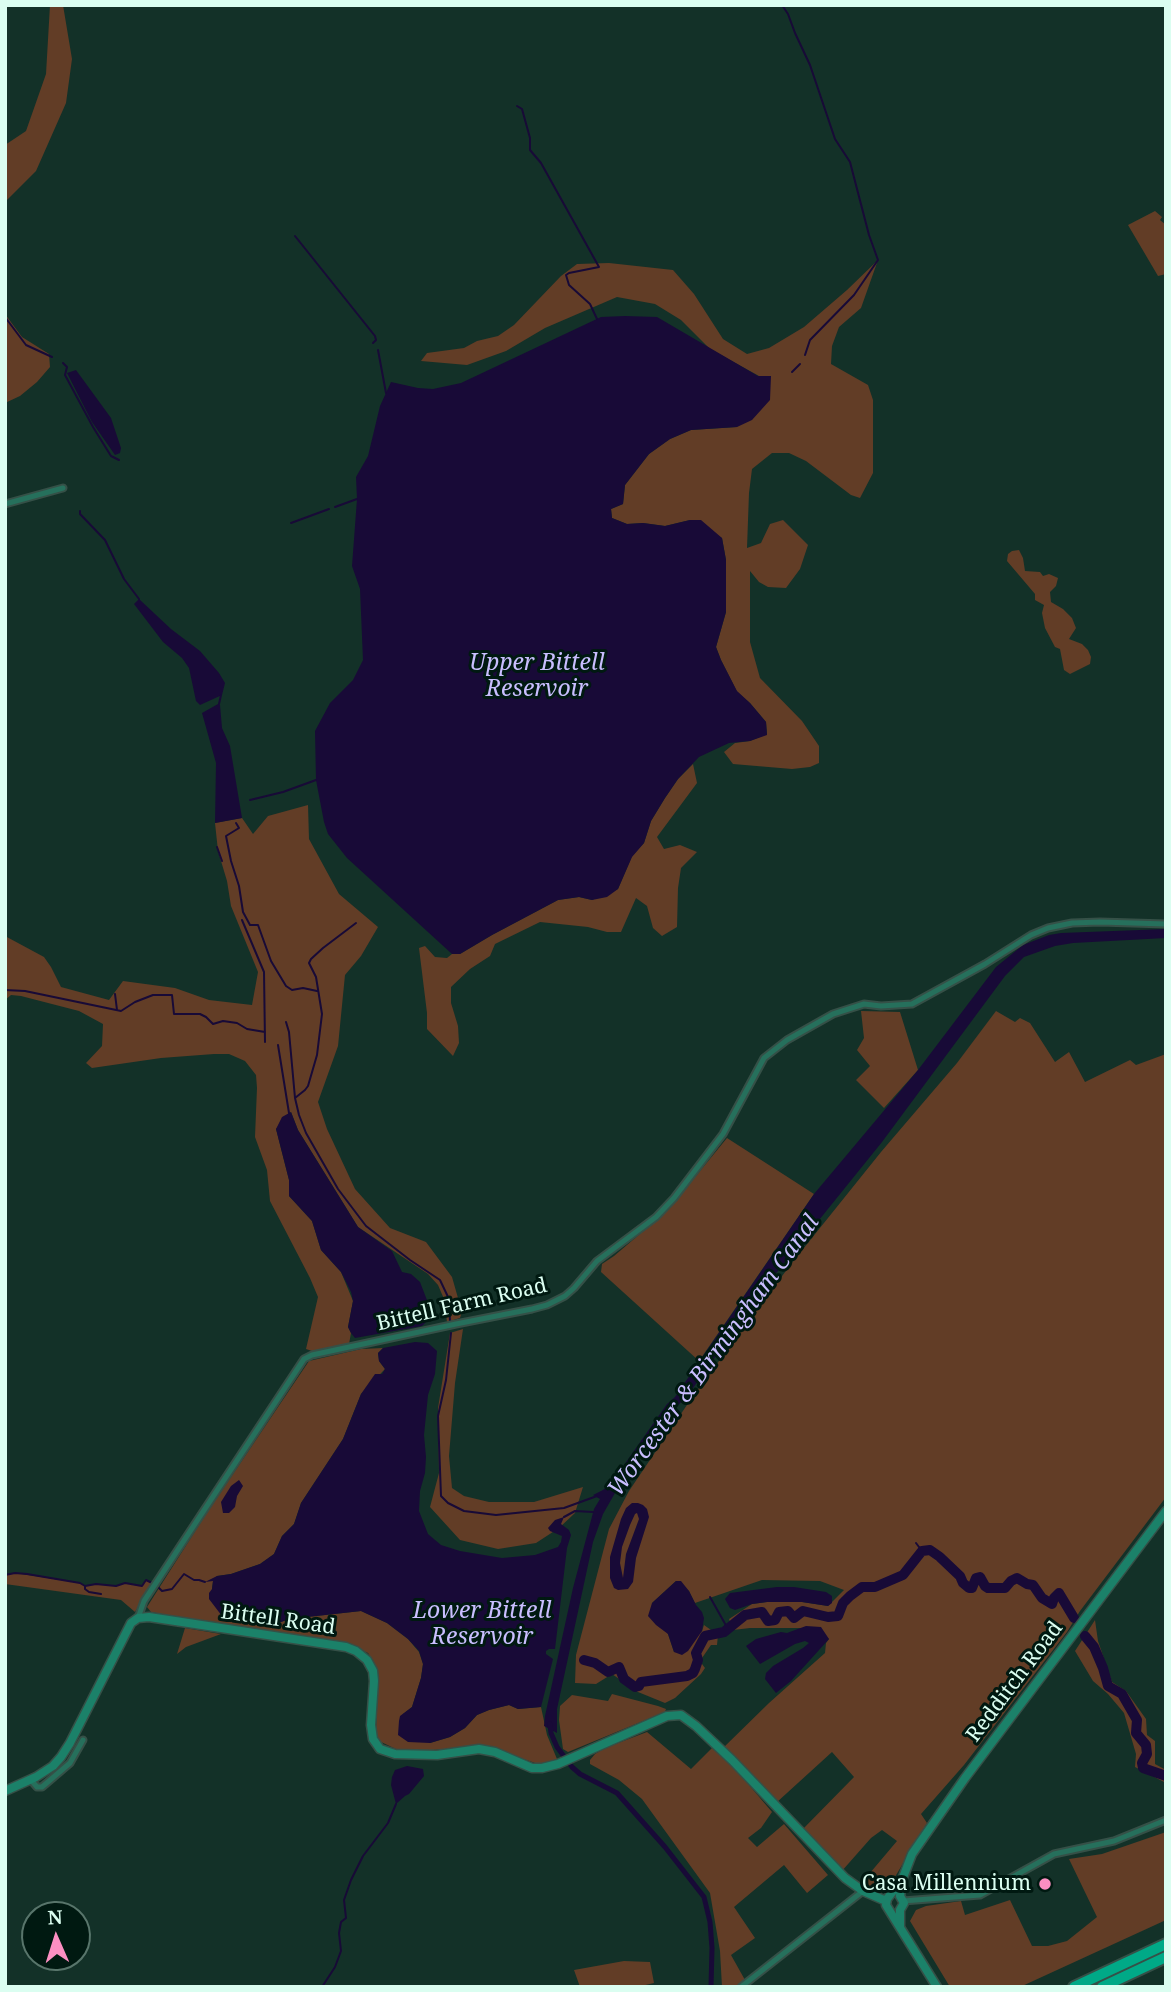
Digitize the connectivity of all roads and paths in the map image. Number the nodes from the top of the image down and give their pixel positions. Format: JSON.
{"nodes":[{"id":1,"x":63,"y":488,"type":"dead end"},
{"id":2,"x":5,"y":504,"type":"edge"},
{"id":3,"x":1166,"y":924,"type":"edge"},
{"id":4,"x":1166,"y":1511,"type":"edge"},
{"id":5,"x":138,"y":1618,"type":"junction"},
{"id":6,"x":83,"y":1740,"type":"dead end"},
{"id":7,"x":31,"y":1780,"type":"junction"},
{"id":8,"x":5,"y":1791,"type":"edge"},
{"id":9,"x":1166,"y":1820,"type":"edge"},
{"id":10,"x":902,"y":1880,"type":"junction"},
{"id":11,"x":863,"y":1891,"type":"junction"},
{"id":12,"x":888,"y":1898,"type":"junction"},
{"id":13,"x":902,"y":1898,"type":"junction"},
{"id":14,"x":895,"y":1910,"type":"junction"},
{"id":15,"x":1166,"y":1944,"type":"edge"},
{"id":16,"x":1166,"y":1957,"type":"edge"},
{"id":17,"x":741,"y":1987,"type":"edge"},
{"id":18,"x":937,"y":1987,"type":"edge"},
{"id":19,"x":1074,"y":1987,"type":"edge"},
{"id":20,"x":1102,"y":1987,"type":"edge"}],
"edges":[{"from":1,"to":2,"type":"street"},
{"from":3,"to":5,"type":"street","name":"Bittell Farm Road"},
{"from":4,"to":10,"type":"main road","name":"Redditch Road"},
{"from":5,"to":7,"type":"main road"},
{"from":5,"to":11,"type":"main road","name":"Bittell Road"},
{"from":6,"to":7,"type":"street"},
{"from":7,"to":8,"type":"main road"},
{"from":9,"to":13,"type":"street"},
{"from":10,"to":12,"type":"main road","name":"Redditch Road"},
{"from":10,"to":13,"type":"main road","name":"Redditch Road"},
{"from":11,"to":12,"type":"main road","name":"Bittell Road"},
{"from":11,"to":17,"type":"street"},
{"from":12,"to":13,"type":"main road"},
{"from":12,"to":14,"type":"main road"},
{"from":13,"to":14,"type":"main road"},
{"from":14,"to":18,"type":"main road"},
{"from":15,"to":19,"type":"highway"},
{"from":16,"to":20,"type":"highway"}]}
